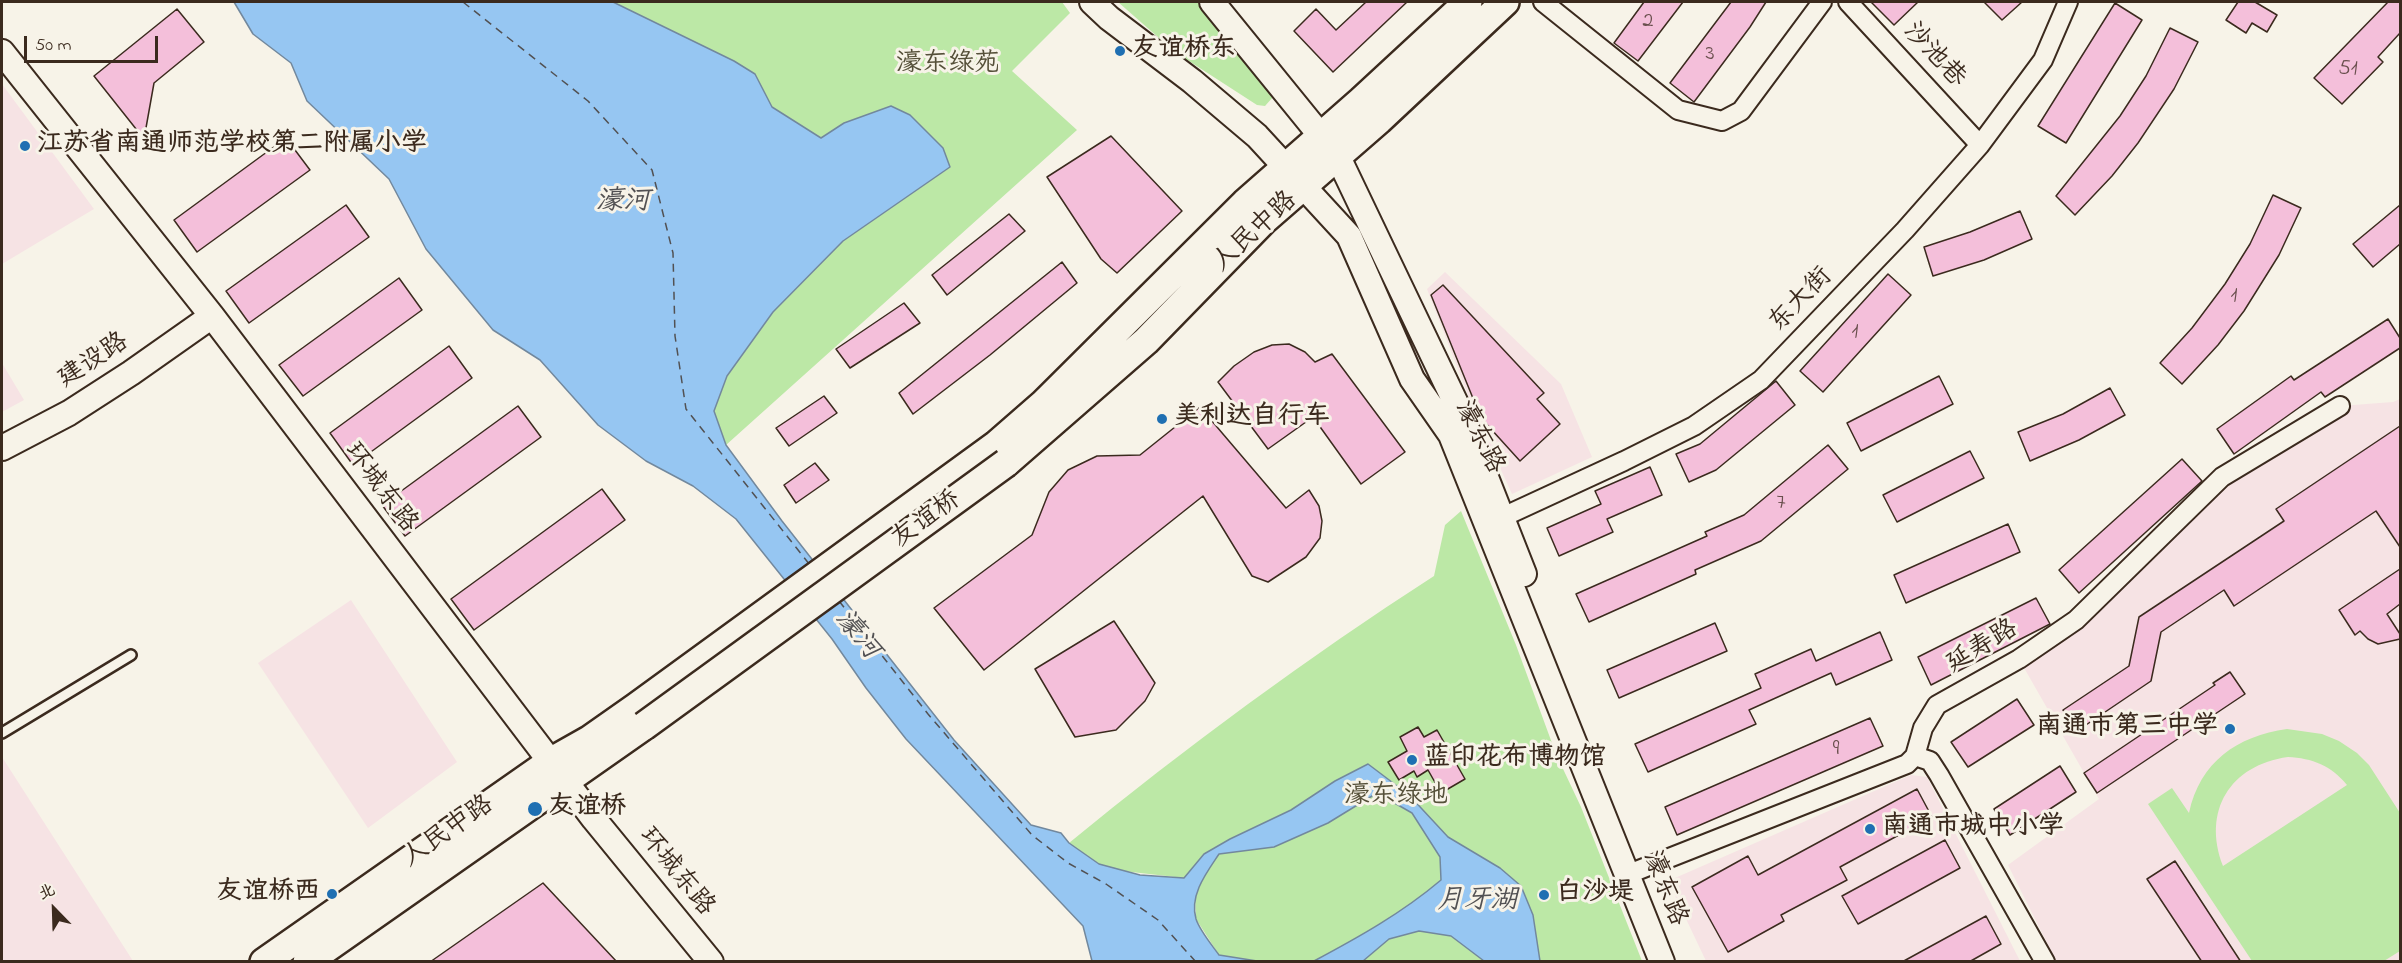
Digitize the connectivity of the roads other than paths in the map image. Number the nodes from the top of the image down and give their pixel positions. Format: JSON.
{"nodes":[{"id":1,"x":1092,"y":2,"type":"edge"},
{"id":2,"x":1212,"y":2,"type":"edge"},
{"id":3,"x":1468,"y":2,"type":"edge"},
{"id":4,"x":1505,"y":2,"type":"edge"},
{"id":5,"x":1543,"y":2,"type":"edge"},
{"id":6,"x":1822,"y":2,"type":"edge"},
{"id":7,"x":1848,"y":2,"type":"edge"},
{"id":8,"x":2068,"y":2,"type":"edge"},
{"id":9,"x":2,"y":51,"type":"edge"},
{"id":10,"x":1322,"y":135,"type":"junction"},
{"id":11,"x":1980,"y":145,"type":"junction"},
{"id":12,"x":1338,"y":157,"type":"junction"},
{"id":13,"x":1285,"y":166,"type":"junction"},
{"id":14,"x":1305,"y":187,"type":"junction"},
{"id":15,"x":212,"y":315,"type":"junction"},
{"id":16,"x":2340,"y":406,"type":"dead end"},
{"id":17,"x":2,"y":448,"type":"edge"},
{"id":18,"x":1001,"y":454,"type":"junction"},
{"id":19,"x":1497,"y":526,"type":"junction"},
{"id":20,"x":131,"y":655,"type":"dead end"},
{"id":21,"x":640,"y":717,"type":"joint"},
{"id":22,"x":2,"y":733,"type":"edge"},
{"id":23,"x":1915,"y":756,"type":"junction"},
{"id":24,"x":557,"y":772,"type":"junction"},
{"id":25,"x":1633,"y":873,"type":"junction"},
{"id":26,"x":264,"y":962,"type":"edge"},
{"id":27,"x":307,"y":962,"type":"edge"},
{"id":28,"x":711,"y":962,"type":"edge"},
{"id":29,"x":1662,"y":962,"type":"edge"},
{"id":30,"x":1678,"y":962,"type":"edge"},
{"id":31,"x":2045,"y":962,"type":"edge"}],
"edges":[{"from":1,"to":13,"type":"main road","name":"濠东路"},
{"from":2,"to":10,"type":"main road","name":"濠东路"},
{"from":3,"to":10,"type":"main road","name":"人民中路"},
{"from":4,"to":12,"type":"main road","name":"人民中路"},
{"from":5,"to":6,"type":"street"},
{"from":7,"to":11,"type":"street","name":"沙池巷"},
{"from":8,"to":11,"type":"street","name":"东大街"},
{"from":9,"to":15,"type":"main road","name":"环城东路"},
{"from":10,"to":12,"type":"main road","name":"濠东路"},
{"from":10,"to":13,"type":"main road","name":"人民中路"},
{"from":11,"to":19,"type":"street","name":"东大街"},
{"from":12,"to":14,"type":"main road","name":"人民中路"},
{"from":12,"to":19,"type":"main road","name":"濠东路"},
{"from":13,"to":14,"type":"main road","name":"濠东路"},
{"from":13,"to":18,"type":"main road","name":"人民中路"},
{"from":14,"to":18,"type":"main road","name":"人民中路"},
{"from":14,"to":19,"type":"main road","name":"濠东路"},
{"from":15,"to":17,"type":"main road","name":"建设路"},
{"from":15,"to":24,"type":"main road","name":"环城东路"},
{"from":16,"to":23,"type":"street","name":"延寿路"},
{"from":18,"to":21,"type":"main road","name":"友谊桥","bridge":true},
{"from":19,"to":25,"type":"main road","name":"濠东路"},
{"from":20,"to":22,"type":"lane"},
{"from":21,"to":24,"type":"main road","name":"人民中路"},
{"from":23,"to":25,"type":"street"},
{"from":23,"to":31,"type":"street"},
{"from":24,"to":26,"type":"main road","name":"人民中路"},
{"from":24,"to":27,"type":"main road","name":"人民中路"},
{"from":24,"to":28,"type":"main road","name":"环城东路"},
{"from":25,"to":29,"type":"main road","name":"濠东路"},
{"from":25,"to":30,"type":"main road","name":"濠东路"}]}
